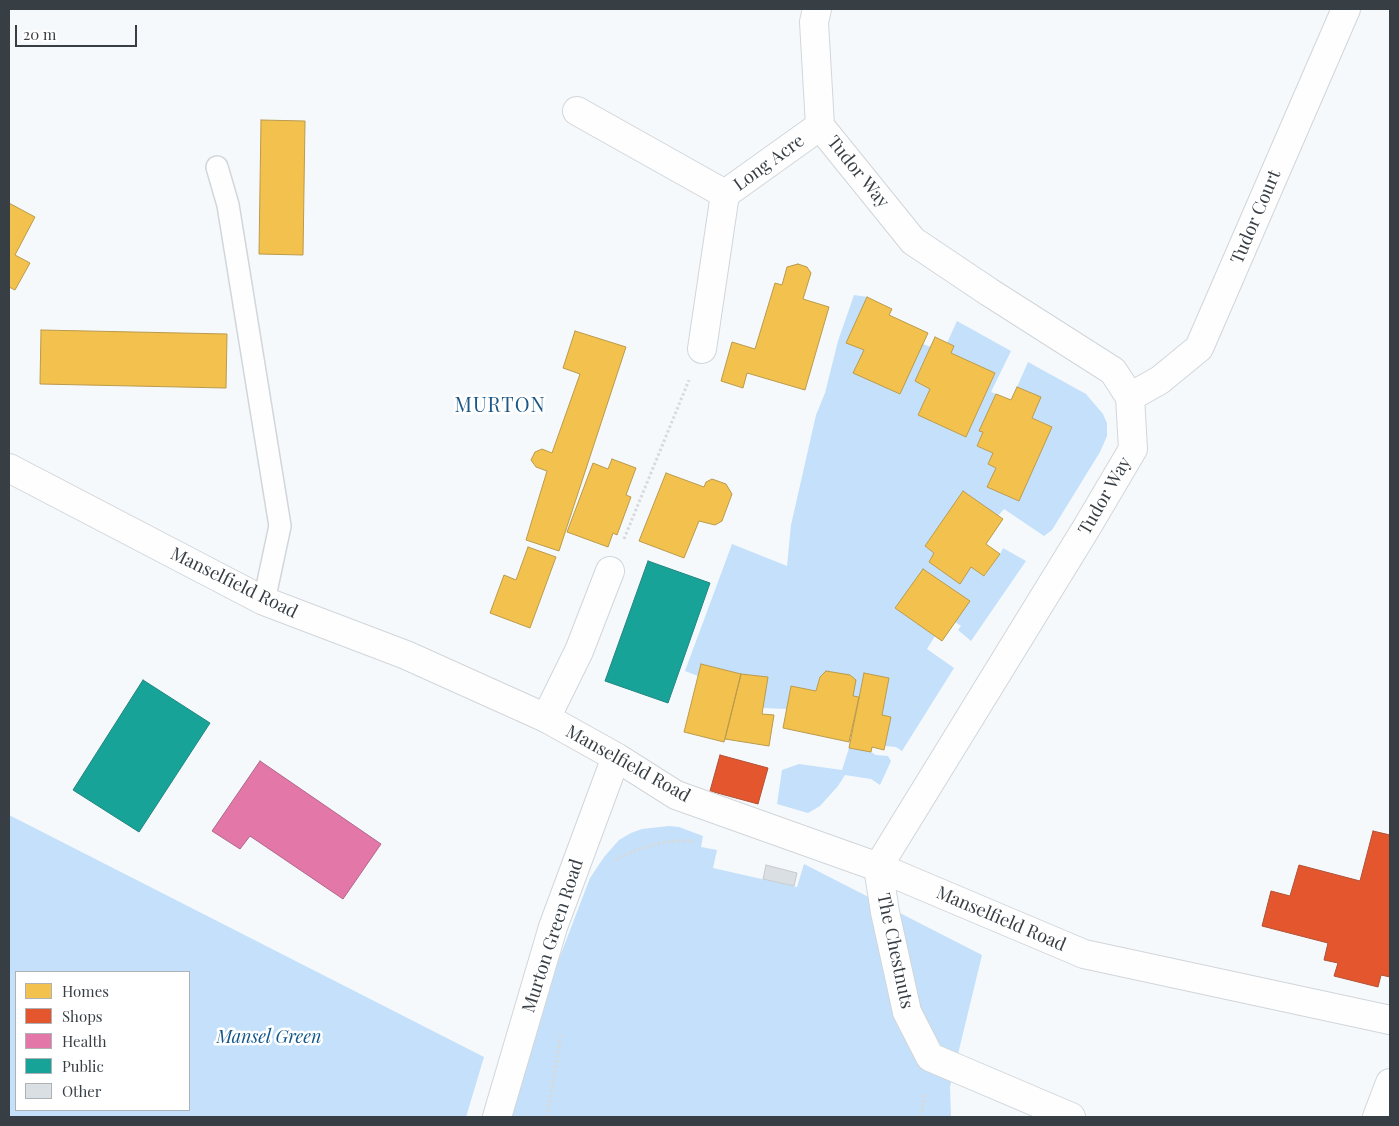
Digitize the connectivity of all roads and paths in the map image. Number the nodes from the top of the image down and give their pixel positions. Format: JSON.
{"nodes":[{"id":1,"x":817,"y":9,"type":"edge"},
{"id":2,"x":1346,"y":9,"type":"edge"},
{"id":3,"x":578,"y":111,"type":"dead end"},
{"id":4,"x":820,"y":126,"type":"junction"},
{"id":5,"x":217,"y":167,"type":"dead end"},
{"id":6,"x":725,"y":194,"type":"junction"},
{"id":7,"x":702,"y":350,"type":"joint"},
{"id":8,"x":1130,"y":397,"type":"junction"},
{"id":9,"x":9,"y":468,"type":"edge"},
{"id":10,"x":610,"y":571,"type":"joint"},
{"id":11,"x":264,"y":601,"type":"junction"},
{"id":12,"x":546,"y":718,"type":"junction"},
{"id":13,"x":616,"y":756,"type":"junction"},
{"id":14,"x":702,"y":842,"type":"dead end"},
{"id":15,"x":612,"y":863,"type":"dead end"},
{"id":16,"x":878,"y":867,"type":"junction"},
{"id":17,"x":1390,"y":1020,"type":"edge"},
{"id":18,"x":562,"y":1031,"type":"dead end"},
{"id":19,"x":1390,"y":1083,"type":"edge"},
{"id":20,"x":497,"y":1117,"type":"edge"},
{"id":21,"x":547,"y":1117,"type":"edge"},
{"id":22,"x":1071,"y":1117,"type":"edge"},
{"id":23,"x":1377,"y":1117,"type":"edge"}],
"edges":[{"from":1,"to":4,"type":"street","name":"Long Acre"},
{"from":2,"to":8,"type":"street","name":"Tudor Court"},
{"from":3,"to":6,"type":"street"},
{"from":4,"to":6,"type":"street","name":"Long Acre"},
{"from":4,"to":8,"type":"street","name":"Tudor Way"},
{"from":5,"to":11,"type":"lane"},
{"from":6,"to":7,"type":"street","name":"Long Acre"},
{"from":7,"to":10,"type":"path"},
{"from":8,"to":16,"type":"street","name":"Tudor Way"},
{"from":9,"to":11,"type":"street","name":"Manselfield Road"},
{"from":10,"to":12,"type":"street"},
{"from":11,"to":12,"type":"street","name":"Manselfield Road"},
{"from":12,"to":13,"type":"street","name":"Manselfield Road"},
{"from":13,"to":16,"type":"street","name":"Manselfield Road"},
{"from":13,"to":20,"type":"street","name":"Murton Green Road"},
{"from":14,"to":15,"type":"path"},
{"from":16,"to":17,"type":"street","name":"Manselfield Road"},
{"from":16,"to":22,"type":"street","name":"The Chestnuts"},
{"from":18,"to":21,"type":"path"},
{"from":19,"to":23,"type":"street"}]}
